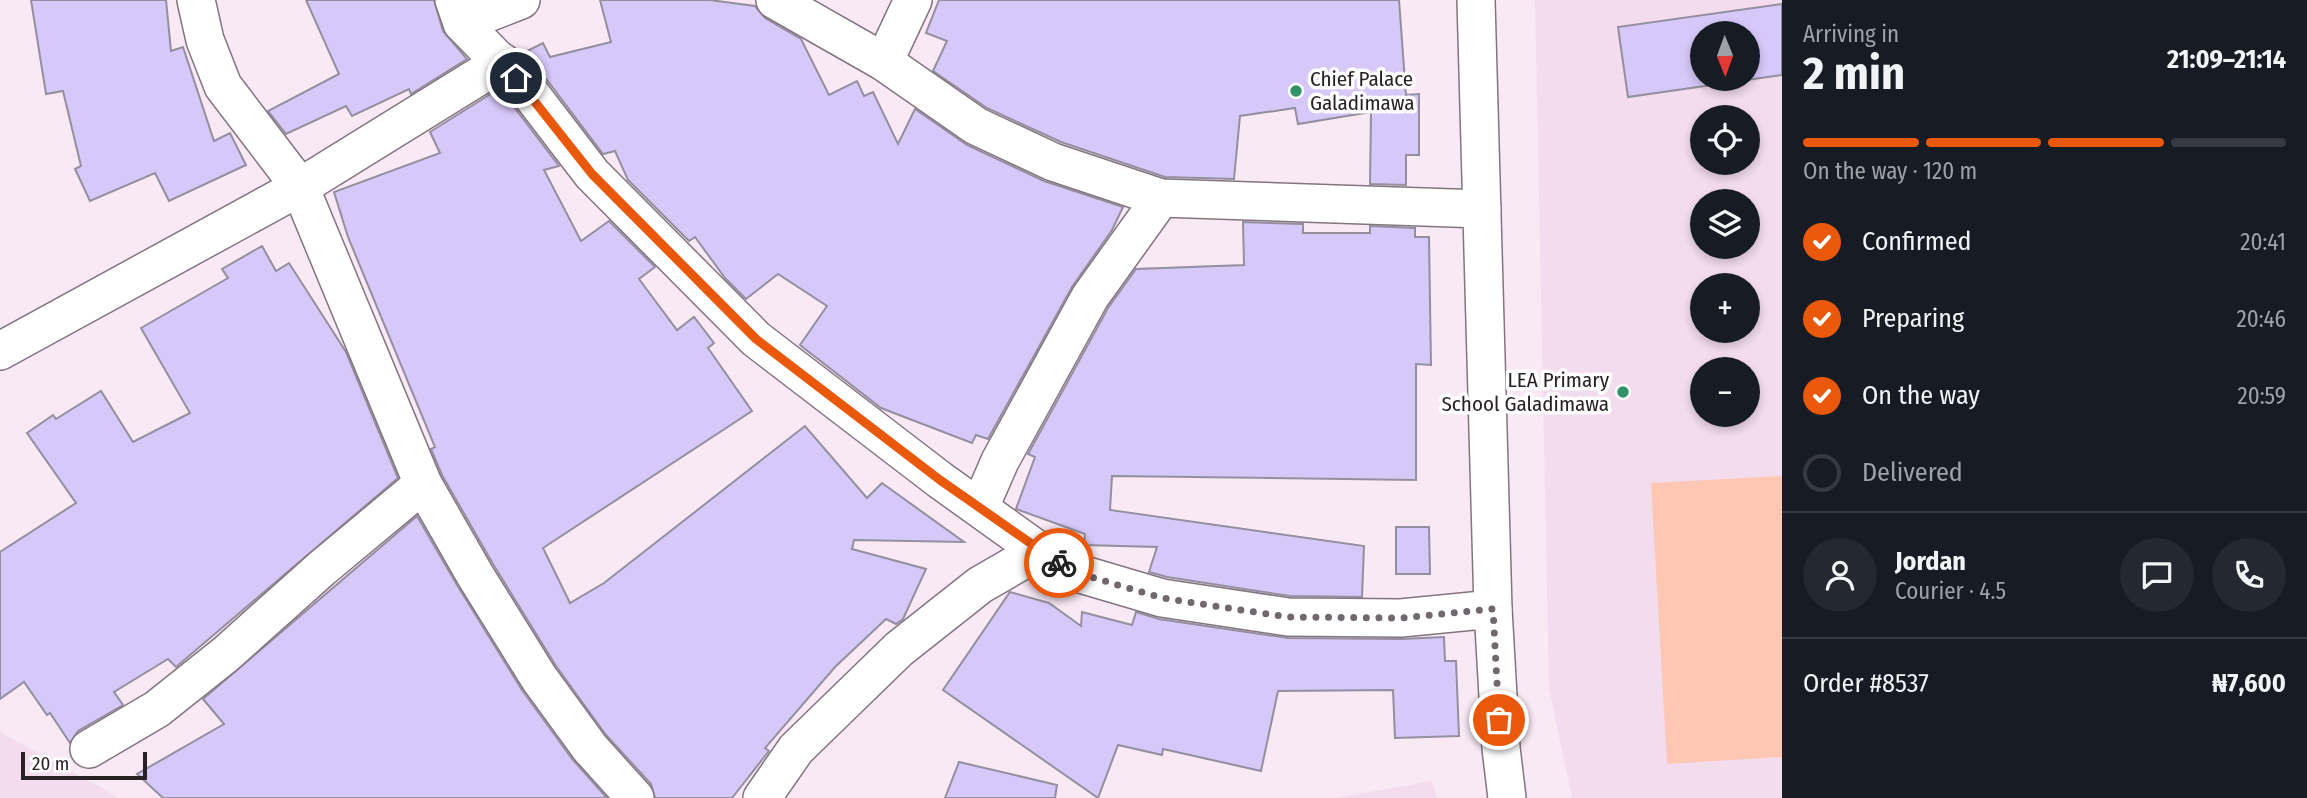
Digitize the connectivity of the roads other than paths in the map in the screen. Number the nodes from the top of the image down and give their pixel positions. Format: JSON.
{"nodes":[{"id":1,"x":196,"y":0,"type":"edge"},
{"id":2,"x":521,"y":0,"type":"edge"},
{"id":3,"x":775,"y":0,"type":"edge"},
{"id":4,"x":913,"y":0,"type":"edge"},
{"id":5,"x":1476,"y":0,"type":"edge"},
{"id":6,"x":458,"y":11,"type":"edge"},
{"id":7,"x":502,"y":62,"type":"junction"},
{"id":8,"x":884,"y":62,"type":"junction"},
{"id":9,"x":300,"y":187,"type":"junction"},
{"id":10,"x":1161,"y":198,"type":"junction"},
{"id":11,"x":1482,"y":209,"type":"junction"},
{"id":12,"x":0,"y":351,"type":"edge"},
{"id":13,"x":423,"y":484,"type":"junction"},
{"id":14,"x":979,"y":507,"type":"junction"},
{"id":15,"x":1039,"y":551,"type":"junction"},
{"id":16,"x":1493,"y":609,"type":"junction"},
{"id":17,"x":89,"y":749,"type":"dead end"},
{"id":18,"x":635,"y":798,"type":"edge"},
{"id":19,"x":762,"y":798,"type":"edge"},
{"id":20,"x":1507,"y":798,"type":"edge"}],
"edges":[{"from":1,"to":9,"type":"street"},
{"from":2,"to":6,"type":"street"},
{"from":3,"to":8,"type":"street"},
{"from":4,"to":8,"type":"street"},
{"from":5,"to":11,"type":"street"},
{"from":6,"to":7,"type":"street"},
{"from":7,"to":9,"type":"street"},
{"from":7,"to":14,"type":"street"},
{"from":8,"to":10,"type":"street"},
{"from":9,"to":12,"type":"street"},
{"from":9,"to":13,"type":"street"},
{"from":10,"to":11,"type":"street"},
{"from":10,"to":14,"type":"street"},
{"from":11,"to":16,"type":"street"},
{"from":13,"to":17,"type":"street"},
{"from":13,"to":18,"type":"street"},
{"from":14,"to":15,"type":"street"},
{"from":15,"to":16,"type":"street"},
{"from":15,"to":19,"type":"street"},
{"from":16,"to":20,"type":"street"}]}
